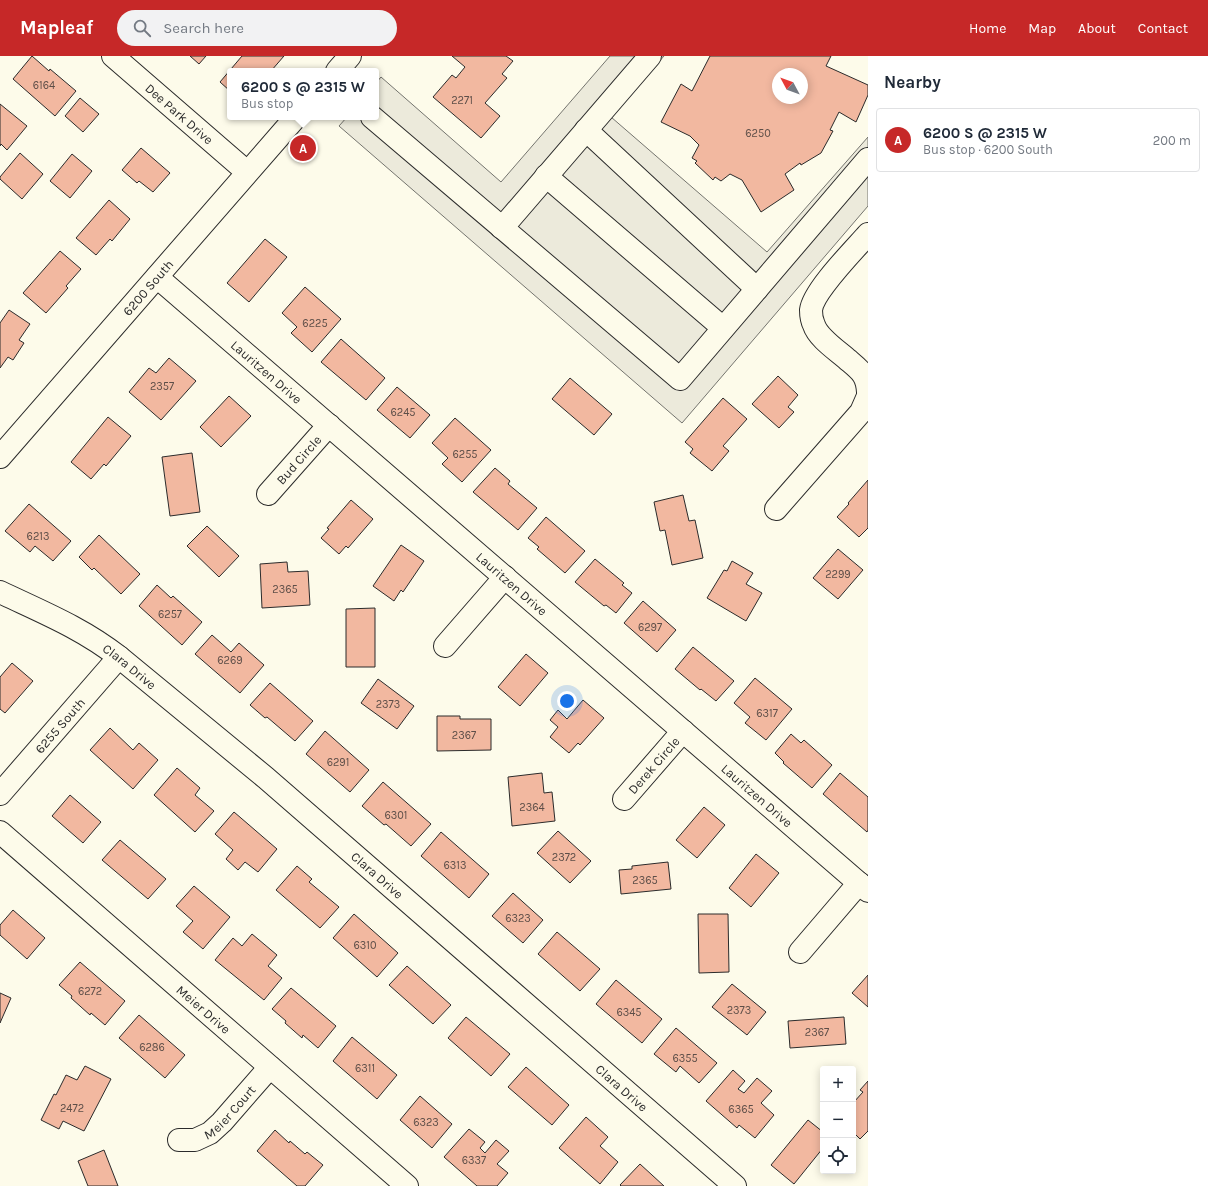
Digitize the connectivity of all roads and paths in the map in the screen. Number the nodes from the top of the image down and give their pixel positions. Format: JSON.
{"nodes":[{"id":1,"x":113,"y":56,"type":"edge"},
{"id":2,"x":350,"y":56,"type":"edge"},
{"id":3,"x":650,"y":56,"type":"edge"},
{"id":4,"x":340,"y":68,"type":"edge"},
{"id":5,"x":293,"y":120,"type":"edge"},
{"id":6,"x":376,"y":120,"type":"edge"},
{"id":7,"x":586,"y":130,"type":"junction"},
{"id":8,"x":868,"y":159,"type":"edge"},
{"id":9,"x":247,"y":172,"type":"junction"},
{"id":10,"x":546,"y":176,"type":"junction"},
{"id":11,"x":502,"y":228,"type":"junction"},
{"id":12,"x":868,"y":234,"type":"edge"},
{"id":13,"x":157,"y":276,"type":"junction"},
{"id":14,"x":757,"y":289,"type":"junction"},
{"id":15,"x":723,"y":328,"type":"junction"},
{"id":16,"x":868,"y":392,"type":"edge"},
{"id":17,"x":868,"y":396,"type":"edge"},
{"id":18,"x":329,"y":425,"type":"junction"},
{"id":19,"x":0,"y":457,"type":"edge"},
{"id":20,"x":268,"y":494,"type":"dead end"},
{"id":21,"x":776,"y":509,"type":"dead end"},
{"id":22,"x":505,"y":577,"type":"junction"},
{"id":23,"x":0,"y":592,"type":"edge"},
{"id":24,"x":445,"y":646,"type":"dead end"},
{"id":25,"x":119,"y":657,"type":"junction"},
{"id":26,"x":683,"y":731,"type":"junction"},
{"id":27,"x":0,"y":794,"type":"edge"},
{"id":28,"x":624,"y":799,"type":"dead end"},
{"id":29,"x":0,"y":832,"type":"edge"},
{"id":30,"x":863,"y":887,"type":"edge"},
{"id":31,"x":800,"y":952,"type":"dead end"},
{"id":32,"x":270,"y":1067,"type":"junction"},
{"id":33,"x":179,"y":1140,"type":"dead end"},
{"id":34,"x":407,"y":1186,"type":"edge"},
{"id":35,"x":735,"y":1186,"type":"edge"}],
"edges":[{"from":1,"to":9,"type":"street","name":"Dee Park Drive"},
{"from":2,"to":4,"type":"street"},
{"from":3,"to":7,"type":"street"},
{"from":5,"to":9,"type":"street","name":"6200 South"},
{"from":6,"to":11,"type":"street"},
{"from":7,"to":10,"type":"street"},
{"from":7,"to":14,"type":"street"},
{"from":8,"to":14,"type":"street"},
{"from":9,"to":13,"type":"street","name":"6200 South"},
{"from":10,"to":11,"type":"street"},
{"from":10,"to":15,"type":"street"},
{"from":11,"to":15,"type":"street"},
{"from":12,"to":16,"type":"street"},
{"from":13,"to":18,"type":"street","name":"Lauritzen Drive"},
{"from":13,"to":19,"type":"street","name":"6200 South"},
{"from":14,"to":15,"type":"street"},
{"from":17,"to":21,"type":"street"},
{"from":18,"to":20,"type":"street","name":"Bud Circle"},
{"from":18,"to":22,"type":"street","name":"Lauritzen Drive"},
{"from":22,"to":24,"type":"street"},
{"from":22,"to":26,"type":"street","name":"Lauritzen Drive"},
{"from":23,"to":25,"type":"street","name":"Clara Drive"},
{"from":25,"to":27,"type":"street","name":"6255 South"},
{"from":25,"to":35,"type":"street","name":"Clara Drive"},
{"from":26,"to":28,"type":"street","name":"Derek Circle"},
{"from":26,"to":30,"type":"street","name":"Lauritzen Drive"},
{"from":29,"to":32,"type":"street","name":"Meier Drive"},
{"from":30,"to":31,"type":"street"},
{"from":32,"to":33,"type":"street","name":"Meier Court"},
{"from":32,"to":34,"type":"street","name":"Meier Drive"}]}
